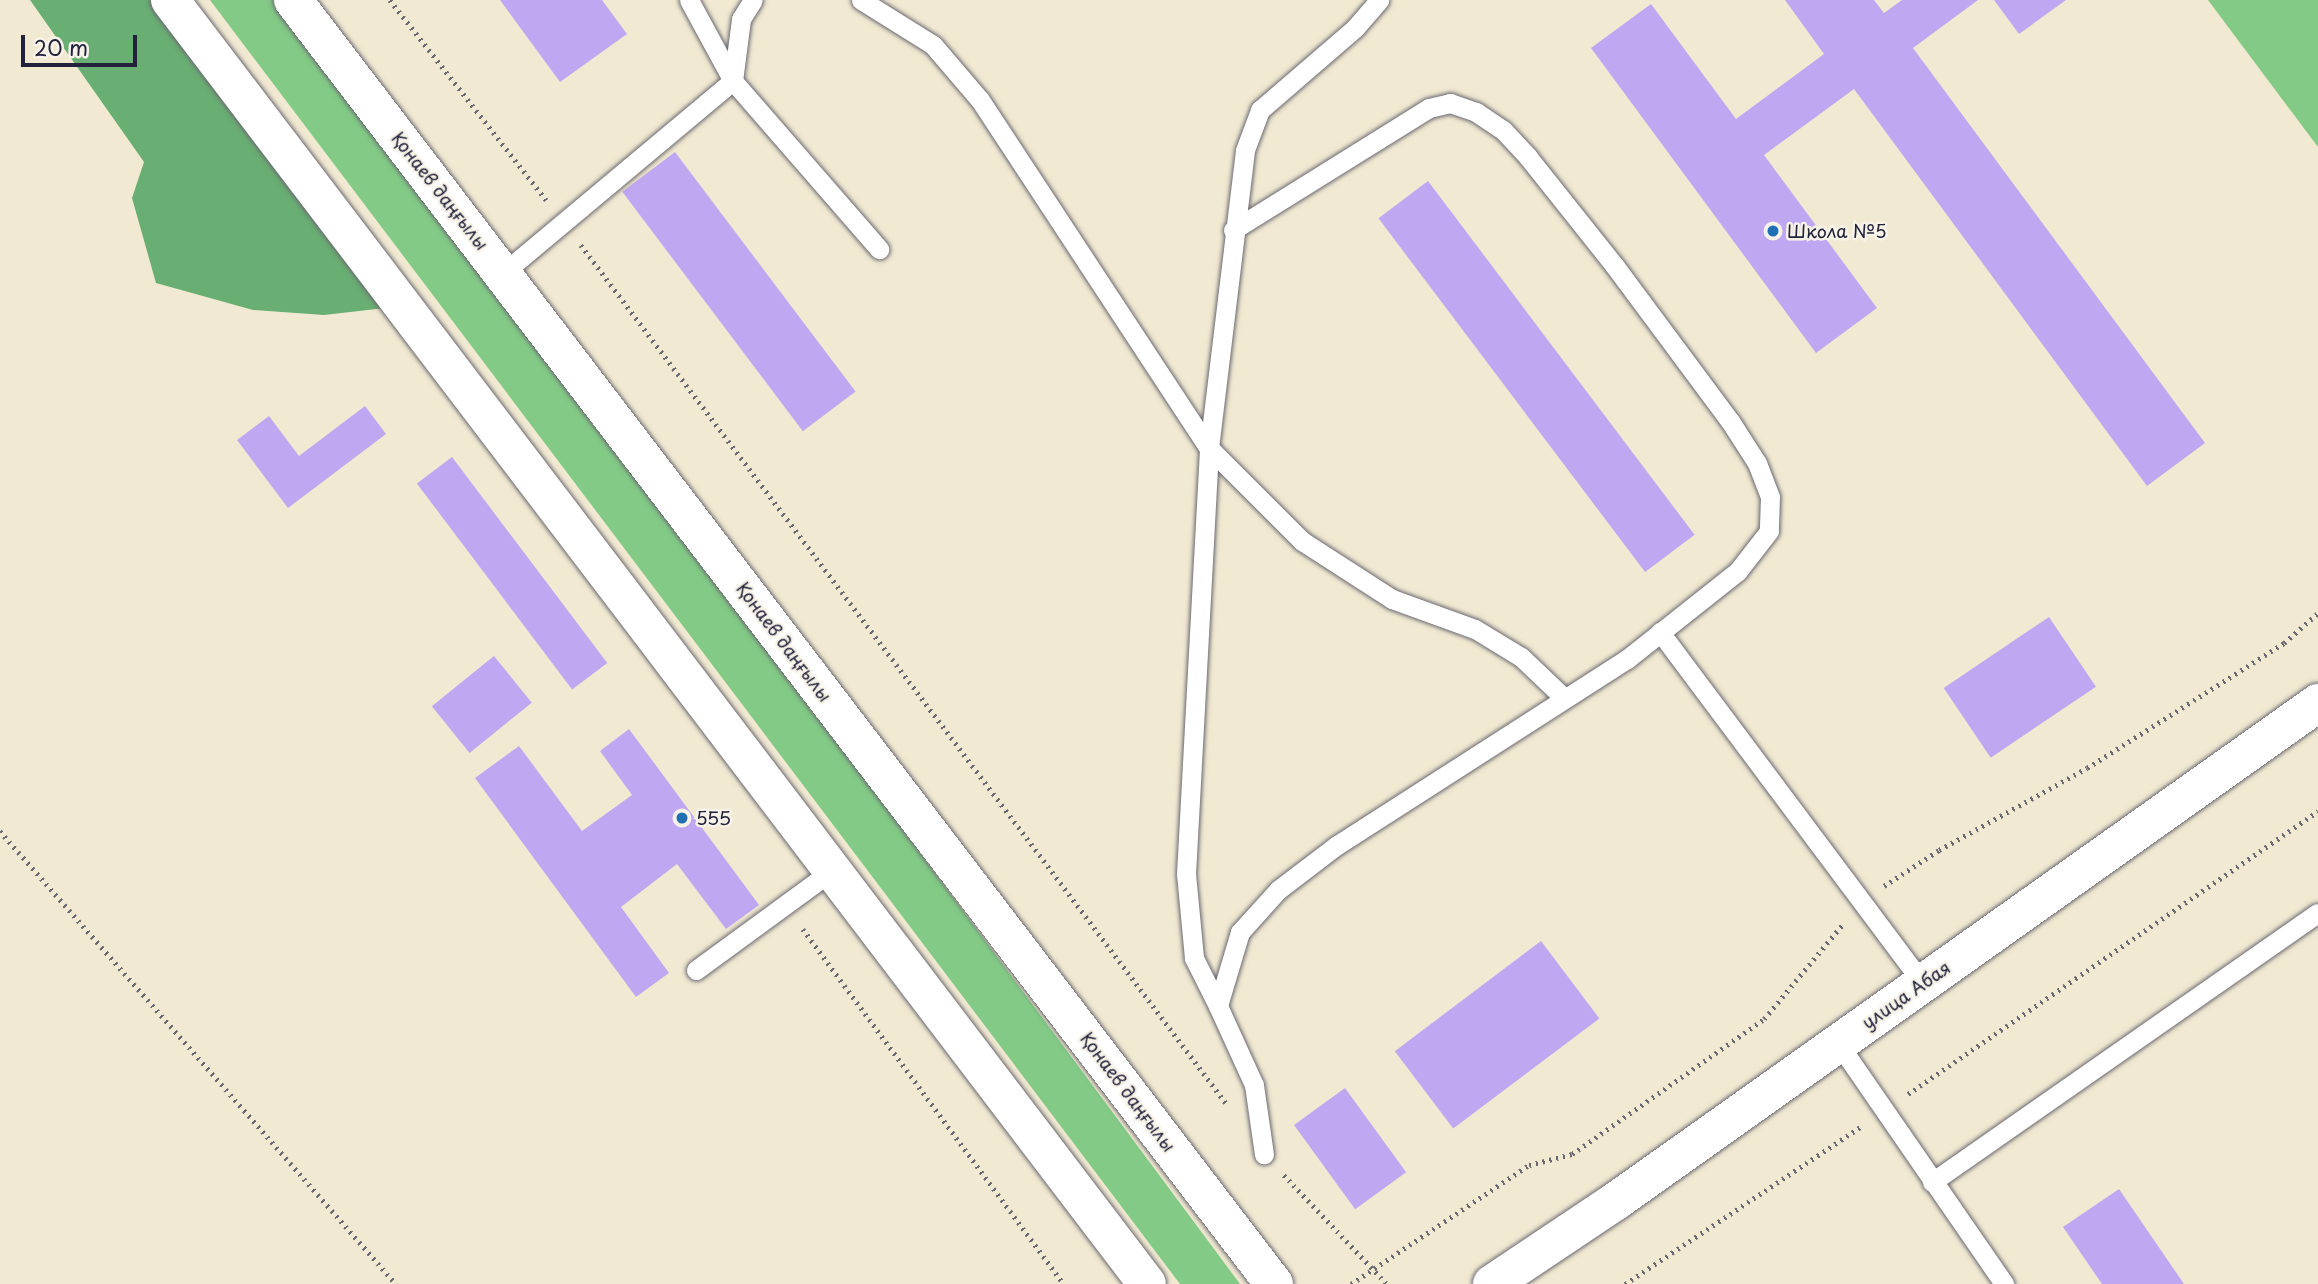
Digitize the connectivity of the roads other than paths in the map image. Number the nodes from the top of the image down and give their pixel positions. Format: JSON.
{"nodes":[{"id":1,"x":170,"y":0,"type":"edge"},
{"id":2,"x":293,"y":0,"type":"edge"},
{"id":3,"x":689,"y":0,"type":"edge"},
{"id":4,"x":753,"y":0,"type":"edge"},
{"id":5,"x":861,"y":0,"type":"edge"},
{"id":6,"x":1378,"y":0,"type":"edge"},
{"id":7,"x":733,"y":81,"type":"junction"},
{"id":8,"x":1233,"y":230,"type":"junction"},
{"id":9,"x":879,"y":249,"type":"dead end"},
{"id":10,"x":503,"y":273,"type":"junction"},
{"id":11,"x":1209,"y":448,"type":"junction"},
{"id":12,"x":1660,"y":632,"type":"junction"},
{"id":13,"x":1564,"y":698,"type":"junction"},
{"id":14,"x":2318,"y":703,"type":"edge"},
{"id":15,"x":830,"y":872,"type":"junction"},
{"id":16,"x":2318,"y":913,"type":"edge"},
{"id":17,"x":696,"y":970,"type":"dead end"},
{"id":18,"x":1923,"y":983,"type":"junction"},
{"id":19,"x":1218,"y":1006,"type":"junction"},
{"id":20,"x":1838,"y":1043,"type":"junction"},
{"id":21,"x":1264,"y":1154,"type":"road end"},
{"id":22,"x":1932,"y":1182,"type":"junction"},
{"id":23,"x":1147,"y":1284,"type":"edge"},
{"id":24,"x":1274,"y":1284,"type":"edge"},
{"id":25,"x":1492,"y":1284,"type":"edge"},
{"id":26,"x":2004,"y":1284,"type":"edge"}],
"edges":[{"from":1,"to":15,"type":"main road"},
{"from":2,"to":10,"type":"main road","name":"Қонаев даңғылы"},
{"from":3,"to":7,"type":"lane"},
{"from":4,"to":7,"type":"lane"},
{"from":5,"to":11,"type":"lane"},
{"from":6,"to":8,"type":"lane"},
{"from":7,"to":9,"type":"lane"},
{"from":7,"to":10,"type":"lane"},
{"from":8,"to":11,"type":"lane"},
{"from":8,"to":12,"type":"lane"},
{"from":10,"to":24,"type":"main road","name":"Қонаев даңғылы"},
{"from":11,"to":13,"type":"lane"},
{"from":11,"to":19,"type":"lane"},
{"from":12,"to":13,"type":"lane"},
{"from":12,"to":18,"type":"lane"},
{"from":13,"to":19,"type":"lane"},
{"from":14,"to":18,"type":"main road","name":"улица Абая"},
{"from":15,"to":17,"type":"lane"},
{"from":15,"to":23,"type":"main road"},
{"from":16,"to":22,"type":"lane"},
{"from":18,"to":20,"type":"main road","name":"улица Абая"},
{"from":19,"to":21,"type":"lane"},
{"from":20,"to":22,"type":"lane"},
{"from":20,"to":25,"type":"main road","name":"улица Абая"},
{"from":22,"to":26,"type":"lane"}]}
